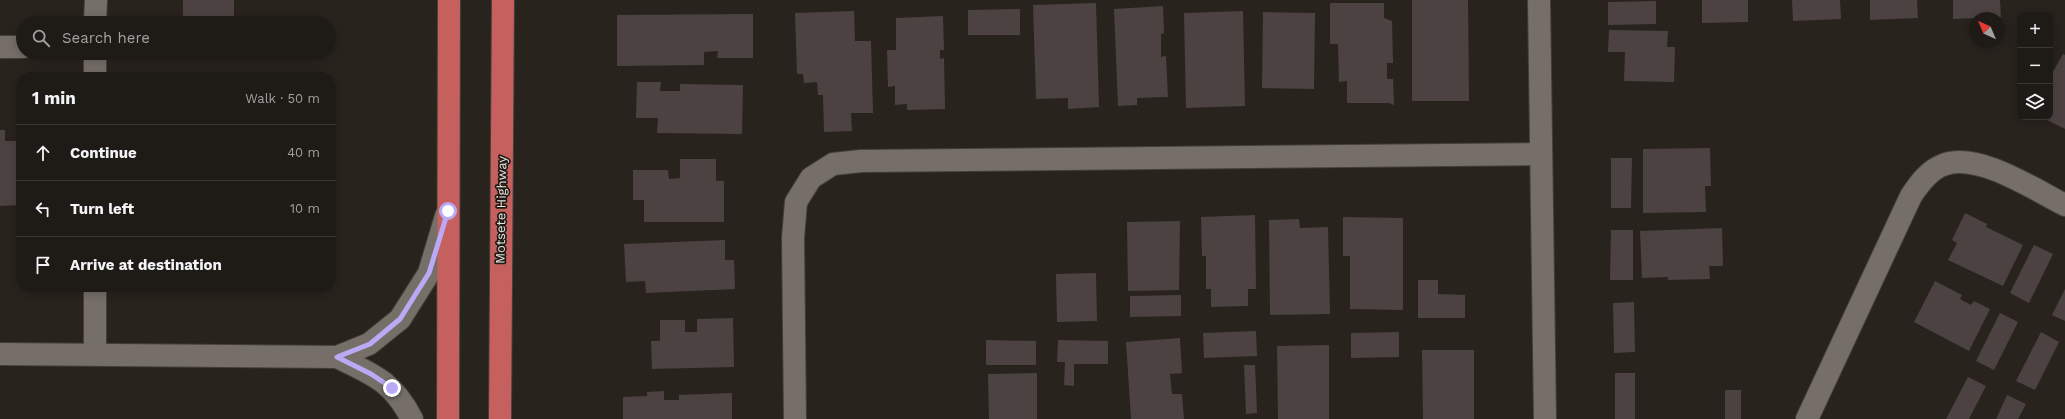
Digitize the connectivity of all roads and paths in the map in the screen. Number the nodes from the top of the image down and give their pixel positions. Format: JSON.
{"nodes":[{"id":1,"x":96,"y":0,"type":"edge"},
{"id":2,"x":448,"y":0,"type":"edge"},
{"id":3,"x":503,"y":0,"type":"edge"},
{"id":4,"x":1539,"y":0,"type":"edge"},
{"id":5,"x":96,"y":16,"type":"edge"},
{"id":6,"x":0,"y":47,"type":"edge"},
{"id":7,"x":16,"y":47,"type":"edge"},
{"id":8,"x":95,"y":60,"type":"edge"},
{"id":9,"x":95,"y":72,"type":"edge"},
{"id":10,"x":1540,"y":154,"type":"junction"},
{"id":11,"x":2065,"y":205,"type":"edge"},
{"id":12,"x":448,"y":211,"type":"junction"},
{"id":13,"x":95,"y":292,"type":"edge"},
{"id":14,"x":0,"y":354,"type":"edge"},
{"id":15,"x":95,"y":354,"type":"junction"},
{"id":16,"x":337,"y":357,"type":"junction"},
{"id":17,"x":412,"y":419,"type":"edge"},
{"id":18,"x":448,"y":419,"type":"edge"},
{"id":19,"x":500,"y":419,"type":"edge"},
{"id":20,"x":795,"y":419,"type":"edge"},
{"id":21,"x":1545,"y":419,"type":"edge"},
{"id":22,"x":1807,"y":419,"type":"edge"}],
"edges":[{"from":1,"to":5,"type":"street"},
{"from":2,"to":12,"type":"highway"},
{"from":3,"to":19,"type":"highway","name":"Motsete Highway"},
{"from":4,"to":10,"type":"street"},
{"from":6,"to":7,"type":"street"},
{"from":8,"to":9,"type":"street"},
{"from":10,"to":20,"type":"street"},
{"from":10,"to":21,"type":"street"},
{"from":11,"to":22,"type":"street"},
{"from":12,"to":16,"type":"street"},
{"from":12,"to":18,"type":"highway"},
{"from":13,"to":15,"type":"street"},
{"from":14,"to":15,"type":"street"},
{"from":15,"to":16,"type":"street"},
{"from":16,"to":17,"type":"street"}]}
